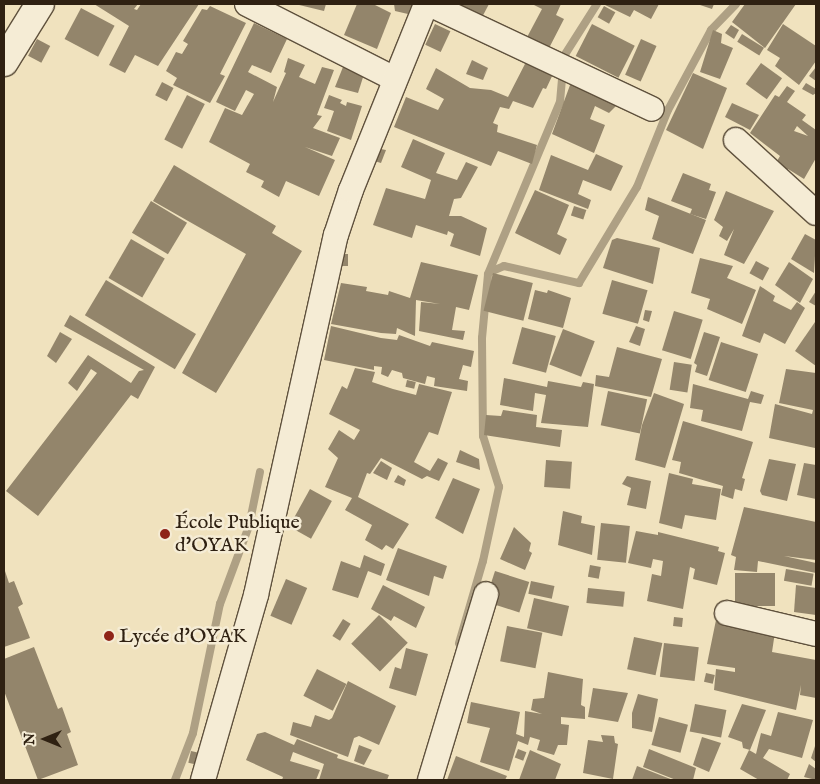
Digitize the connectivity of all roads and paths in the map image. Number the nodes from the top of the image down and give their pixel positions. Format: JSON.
{"nodes":[{"id":1,"x":40,"y":4,"type":"edge"},
{"id":2,"x":247,"y":4,"type":"edge"},
{"id":3,"x":428,"y":4,"type":"edge"},
{"id":4,"x":4,"y":62,"type":"edge"},
{"id":5,"x":395,"y":79,"type":"junction"},
{"id":6,"x":652,"y":109,"type":"dead end"},
{"id":7,"x":736,"y":140,"type":"dead end"},
{"id":8,"x":816,"y":213,"type":"edge"},
{"id":9,"x":486,"y":594,"type":"dead end"},
{"id":10,"x":727,"y":613,"type":"dead end"},
{"id":11,"x":816,"y":634,"type":"edge"},
{"id":12,"x":202,"y":780,"type":"edge"},
{"id":13,"x":430,"y":780,"type":"edge"}],
"edges":[{"from":1,"to":4,"type":"main road"},
{"from":2,"to":5,"type":"street"},
{"from":3,"to":5,"type":"street"},
{"from":3,"to":6,"type":"street"},
{"from":5,"to":12,"type":"street"},
{"from":7,"to":8,"type":"street"},
{"from":9,"to":13,"type":"street"},
{"from":10,"to":11,"type":"street"}]}
